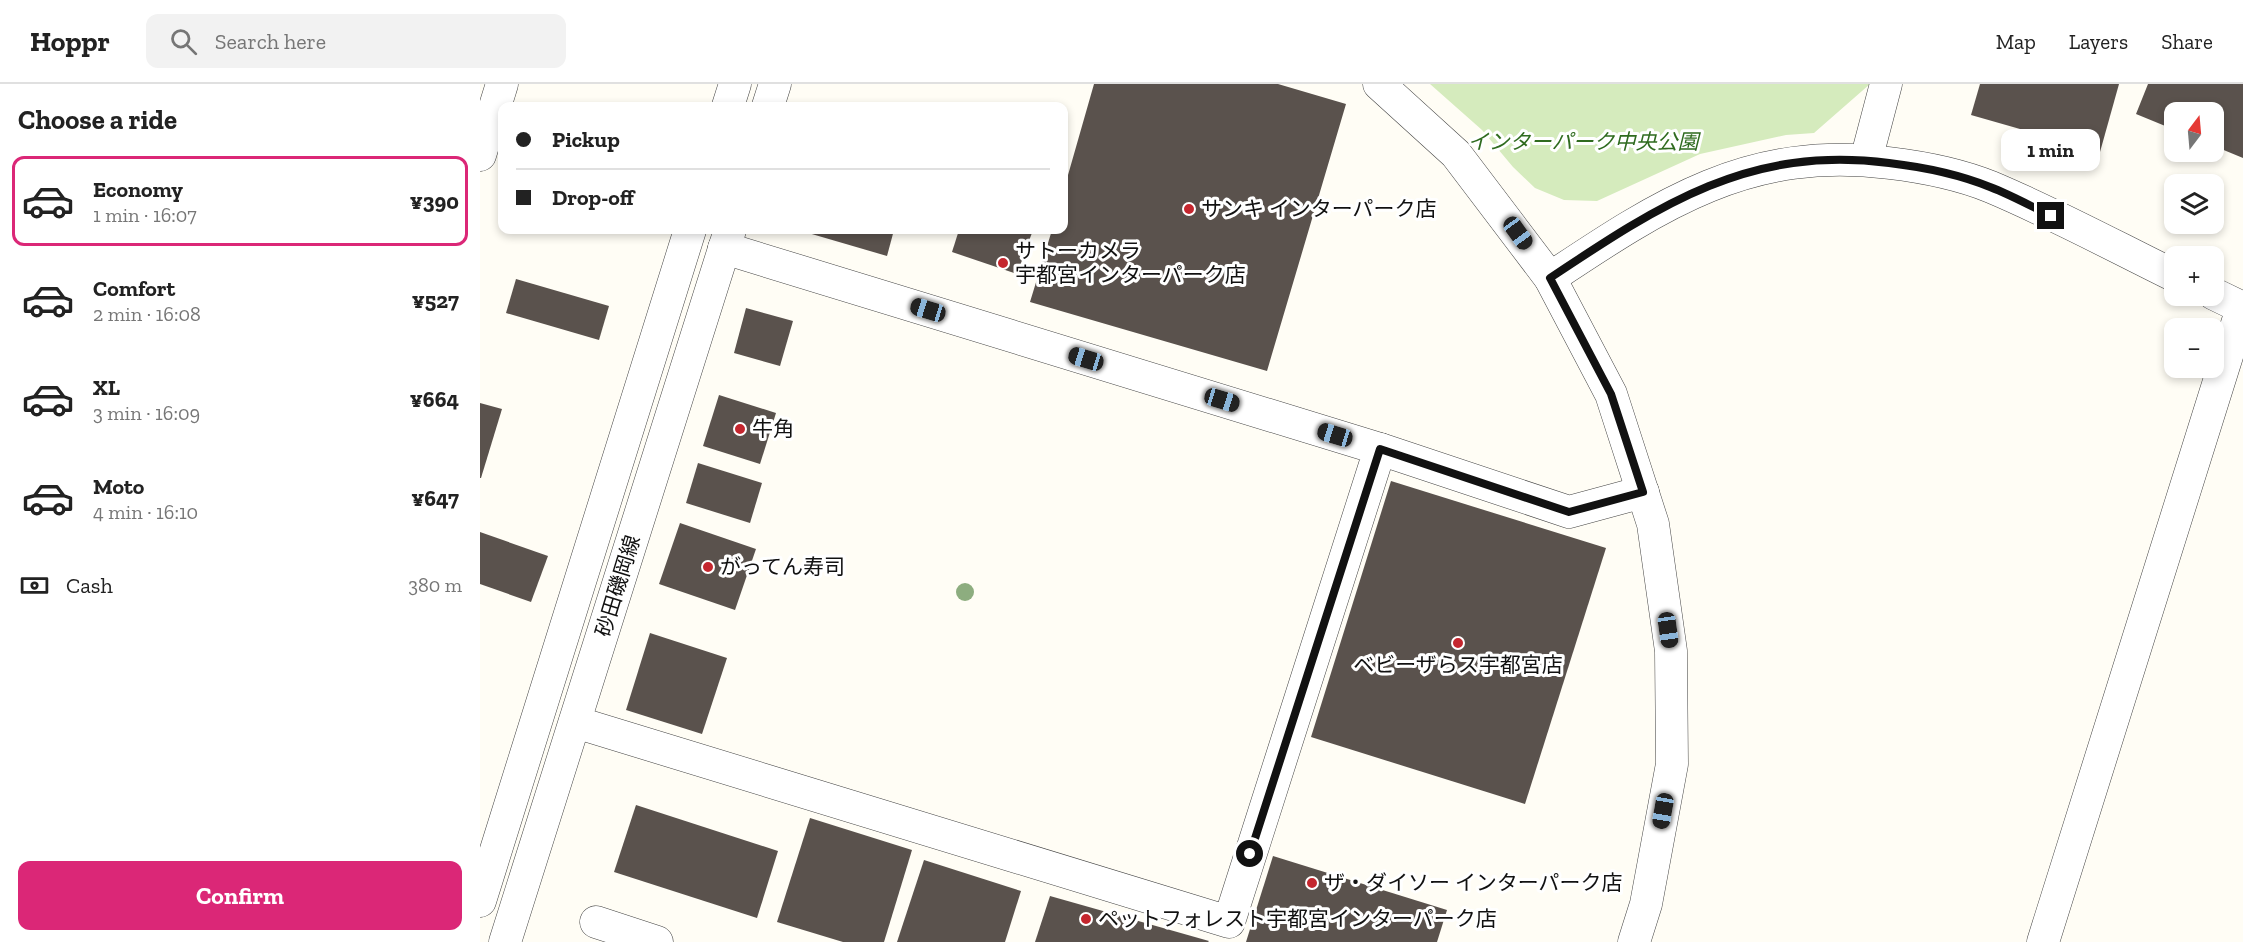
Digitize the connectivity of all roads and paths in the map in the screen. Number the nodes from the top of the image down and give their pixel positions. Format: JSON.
{"nodes":[{"id":1,"x":502,"y":84,"type":"edge"},
{"id":2,"x":735,"y":84,"type":"edge"},
{"id":3,"x":776,"y":84,"type":"edge"},
{"id":4,"x":1379,"y":84,"type":"edge"},
{"id":5,"x":1886,"y":84,"type":"edge"},
{"id":6,"x":729,"y":102,"type":"edge"},
{"id":7,"x":769,"y":102,"type":"edge"},
{"id":8,"x":482,"y":143,"type":"edge"},
{"id":9,"x":1866,"y":160,"type":"junction"},
{"id":10,"x":689,"y":234,"type":"edge"},
{"id":11,"x":727,"y":239,"type":"edge"},
{"id":12,"x":2164,"y":271,"type":"edge"},
{"id":13,"x":1550,"y":278,"type":"junction"},
{"id":14,"x":2233,"y":304,"type":"edge"},
{"id":15,"x":1380,"y":449,"type":"junction"},
{"id":16,"x":1643,"y":492,"type":"junction"},
{"id":17,"x":575,"y":722,"type":"junction"},
{"id":18,"x":480,"y":901,"type":"edge"},
{"id":19,"x":596,"y":922,"type":"dead end"},
{"id":20,"x":506,"y":942,"type":"edge"},
{"id":21,"x":657,"y":942,"type":"edge"},
{"id":22,"x":1634,"y":942,"type":"edge"},
{"id":23,"x":2043,"y":942,"type":"edge"}],
"edges":[{"from":1,"to":8,"type":"street"},
{"from":2,"to":6,"type":"street"},
{"from":3,"to":7,"type":"street"},
{"from":4,"to":13,"type":"street"},
{"from":5,"to":9,"type":"street"},
{"from":9,"to":12,"type":"street"},
{"from":9,"to":13,"type":"street"},
{"from":10,"to":18,"type":"street","name":"砂田磯岡線"},
{"from":11,"to":15,"type":"street"},
{"from":11,"to":17,"type":"street","name":"砂田磯岡線"},
{"from":13,"to":16,"type":"street"},
{"from":14,"to":23,"type":"street"},
{"from":15,"to":16,"type":"street"},
{"from":15,"to":17,"type":"street"},
{"from":16,"to":22,"type":"street"},
{"from":17,"to":20,"type":"street","name":"砂田磯岡線"},
{"from":19,"to":21,"type":"street"}]}
